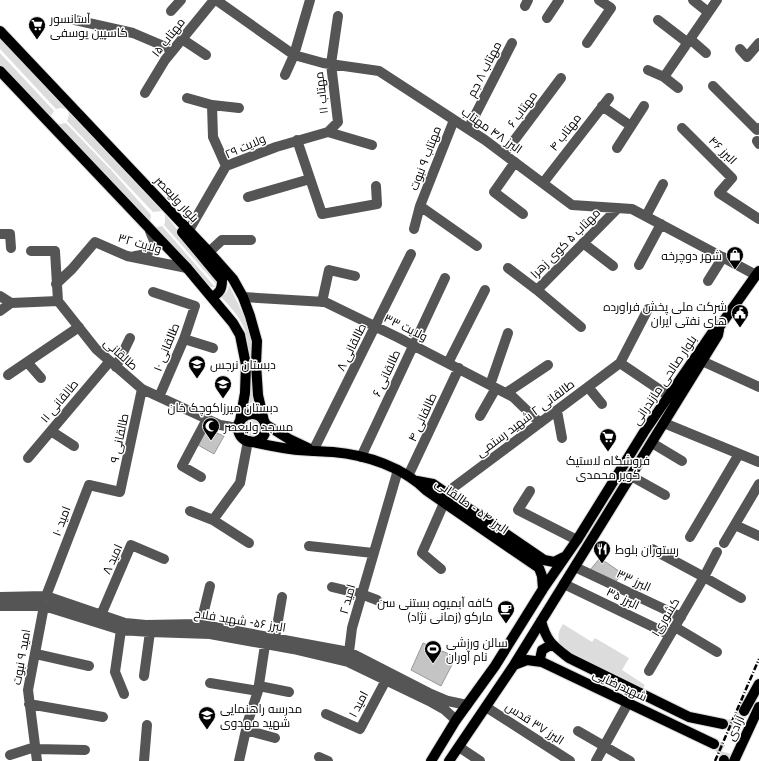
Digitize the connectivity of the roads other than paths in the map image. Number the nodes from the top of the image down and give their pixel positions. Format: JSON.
{"nodes":[{"id":1,"x":181,"y":0,"type":"edge"},
{"id":2,"x":215,"y":0,"type":"edge"},
{"id":3,"x":310,"y":0,"type":"edge"},
{"id":4,"x":559,"y":0,"type":"edge"},
{"id":5,"x":599,"y":0,"type":"edge"},
{"id":6,"x":692,"y":0,"type":"edge"},
{"id":7,"x":717,"y":0,"type":"edge"},
{"id":8,"x":613,"y":4,"type":"edge"},
{"id":9,"x":171,"y":12,"type":"dead end"},
{"id":10,"x":708,"y":12,"type":"junction"},
{"id":11,"x":338,"y":16,"type":"dead end"},
{"id":12,"x":547,"y":18,"type":"dead end"},
{"id":13,"x":75,"y":20,"type":"dead end"},
{"id":14,"x":658,"y":20,"type":"dead end"},
{"id":15,"x":0,"y":31,"type":"edge"},
{"id":16,"x":182,"y":39,"type":"junction"},
{"id":17,"x":689,"y":41,"type":"junction"},
{"id":18,"x":587,"y":42,"type":"dead end"},
{"id":19,"x":512,"y":43,"type":"dead end"},
{"id":20,"x":759,"y":43,"type":"edge"},
{"id":21,"x":740,"y":49,"type":"dead end"},
{"id":22,"x":173,"y":50,"type":"junction"},
{"id":23,"x":706,"y":53,"type":"dead end"},
{"id":24,"x":206,"y":55,"type":"dead end"},
{"id":25,"x":294,"y":55,"type":"junction"},
{"id":26,"x":331,"y":64,"type":"junction"},
{"id":27,"x":648,"y":70,"type":"dead end"},
{"id":28,"x":0,"y":71,"type":"edge"},
{"id":29,"x":285,"y":75,"type":"dead end"},
{"id":30,"x":664,"y":77,"type":"junction"},
{"id":31,"x":560,"y":78,"type":"dead end"},
{"id":32,"x":713,"y":86,"type":"dead end"},
{"id":33,"x":678,"y":88,"type":"dead end"},
{"id":34,"x":145,"y":92,"type":"dead end"},
{"id":35,"x":187,"y":98,"type":"dead end"},
{"id":36,"x":609,"y":98,"type":"dead end"},
{"id":37,"x":212,"y":105,"type":"junction"},
{"id":38,"x":602,"y":106,"type":"junction"},
{"id":39,"x":644,"y":106,"type":"dead end"},
{"id":40,"x":239,"y":108,"type":"dead end"},
{"id":41,"x":454,"y":120,"type":"junction"},
{"id":42,"x":631,"y":126,"type":"junction"},
{"id":43,"x":682,"y":128,"type":"dead end"},
{"id":44,"x":759,"y":128,"type":"edge"},
{"id":45,"x":468,"y":129,"type":"junction"},
{"id":46,"x":328,"y":132,"type":"junction"},
{"id":47,"x":297,"y":140,"type":"junction"},
{"id":48,"x":372,"y":145,"type":"dead end"},
{"id":49,"x":617,"y":148,"type":"dead end"},
{"id":50,"x":504,"y":154,"type":"junction"},
{"id":51,"x":515,"y":162,"type":"junction"},
{"id":52,"x":226,"y":166,"type":"junction"},
{"id":53,"x":310,"y":179,"type":"junction"},
{"id":54,"x":543,"y":183,"type":"junction"},
{"id":55,"x":663,"y":184,"type":"dead end"},
{"id":56,"x":376,"y":186,"type":"dead end"},
{"id":57,"x":248,"y":197,"type":"dead end"},
{"id":58,"x":160,"y":200,"type":"junction"},
{"id":59,"x":420,"y":206,"type":"junction"},
{"id":60,"x":618,"y":208,"type":"junction"},
{"id":61,"x":522,"y":214,"type":"dead end"},
{"id":62,"x":646,"y":216,"type":"junction"},
{"id":63,"x":759,"y":219,"type":"edge"},
{"id":64,"x":661,"y":224,"type":"junction"},
{"id":65,"x":414,"y":229,"type":"dead end"},
{"id":66,"x":188,"y":230,"type":"junction"},
{"id":67,"x":150,"y":231,"type":"junction"},
{"id":68,"x":5,"y":234,"type":"edge"},
{"id":69,"x":251,"y":240,"type":"dead end"},
{"id":70,"x":583,"y":243,"type":"junction"},
{"id":71,"x":477,"y":246,"type":"dead end"},
{"id":72,"x":11,"y":248,"type":"dead end"},
{"id":73,"x":31,"y":251,"type":"dead end"},
{"id":74,"x":209,"y":252,"type":"junction"},
{"id":75,"x":411,"y":254,"type":"dead end"},
{"id":76,"x":127,"y":256,"type":"junction"},
{"id":77,"x":723,"y":257,"type":"junction"},
{"id":78,"x":639,"y":264,"type":"dead end"},
{"id":79,"x":613,"y":266,"type":"dead end"},
{"id":80,"x":187,"y":268,"type":"junction"},
{"id":81,"x":508,"y":268,"type":"dead end"},
{"id":82,"x":757,"y":273,"type":"edge"},
{"id":83,"x":355,"y":276,"type":"dead end"},
{"id":84,"x":445,"y":278,"type":"dead end"},
{"id":85,"x":708,"y":281,"type":"dead end"},
{"id":86,"x":56,"y":284,"type":"junction"},
{"id":87,"x":485,"y":290,"type":"dead end"},
{"id":88,"x":537,"y":290,"type":"junction"},
{"id":89,"x":153,"y":292,"type":"dead end"},
{"id":90,"x":0,"y":296,"type":"edge"},
{"id":91,"x":212,"y":297,"type":"junction"},
{"id":92,"x":243,"y":297,"type":"junction"},
{"id":93,"x":58,"y":301,"type":"junction"},
{"id":94,"x":322,"y":302,"type":"junction"},
{"id":95,"x":10,"y":303,"type":"junction"},
{"id":96,"x":648,"y":308,"type":"dead end"},
{"id":97,"x":0,"y":311,"type":"edge"},
{"id":98,"x":375,"y":326,"type":"junction"},
{"id":99,"x":720,"y":326,"type":"junction"},
{"id":100,"x":79,"y":327,"type":"junction"},
{"id":101,"x":580,"y":327,"type":"dead end"},
{"id":102,"x":508,"y":333,"type":"dead end"},
{"id":103,"x":130,"y":338,"type":"dead end"},
{"id":104,"x":184,"y":339,"type":"junction"},
{"id":105,"x":414,"y":345,"type":"junction"},
{"id":106,"x":213,"y":348,"type":"dead end"},
{"id":107,"x":702,"y":360,"type":"junction"},
{"id":108,"x":27,"y":362,"type":"junction"},
{"id":109,"x":448,"y":363,"type":"junction"},
{"id":110,"x":620,"y":363,"type":"junction"},
{"id":111,"x":113,"y":364,"type":"junction"},
{"id":112,"x":548,"y":366,"type":"dead end"},
{"id":113,"x":459,"y":368,"type":"junction"},
{"id":114,"x":8,"y":375,"type":"dead end"},
{"id":115,"x":41,"y":378,"type":"dead end"},
{"id":116,"x":493,"y":386,"type":"junction"},
{"id":117,"x":588,"y":387,"type":"junction"},
{"id":118,"x":759,"y":387,"type":"edge"},
{"id":119,"x":142,"y":390,"type":"junction"},
{"id":120,"x":506,"y":393,"type":"junction"},
{"id":121,"x":669,"y":396,"type":"junction"},
{"id":122,"x":159,"y":397,"type":"junction"},
{"id":123,"x":602,"y":404,"type":"dead end"},
{"id":124,"x":556,"y":411,"type":"junction"},
{"id":125,"x":480,"y":416,"type":"dead end"},
{"id":126,"x":207,"y":419,"type":"junction"},
{"id":127,"x":264,"y":422,"type":"junction"},
{"id":128,"x":540,"y":423,"type":"junction"},
{"id":129,"x":664,"y":423,"type":"junction"},
{"id":130,"x":239,"y":425,"type":"junction"},
{"id":131,"x":51,"y":431,"type":"junction"},
{"id":132,"x":562,"y":438,"type":"dead end"},
{"id":133,"x":248,"y":441,"type":"junction"},
{"id":134,"x":652,"y":443,"type":"junction"},
{"id":135,"x":74,"y":446,"type":"dead end"},
{"id":136,"x":314,"y":451,"type":"junction"},
{"id":137,"x":739,"y":454,"type":"junction"},
{"id":138,"x":361,"y":457,"type":"junction"},
{"id":139,"x":28,"y":458,"type":"dead end"},
{"id":140,"x":682,"y":461,"type":"dead end"},
{"id":141,"x":759,"y":462,"type":"edge"},
{"id":142,"x":398,"y":470,"type":"junction"},
{"id":143,"x":408,"y":476,"type":"junction"},
{"id":144,"x":631,"y":476,"type":"junction"},
{"id":145,"x":201,"y":477,"type":"dead end"},
{"id":146,"x":759,"y":484,"type":"edge"},
{"id":147,"x":530,"y":491,"type":"dead end"},
{"id":148,"x":120,"y":492,"type":"joint"},
{"id":149,"x":665,"y":495,"type":"dead end"},
{"id":150,"x":445,"y":498,"type":"junction"},
{"id":151,"x":190,"y":512,"type":"dead end"},
{"id":152,"x":213,"y":520,"type":"junction"},
{"id":153,"x":735,"y":525,"type":"junction"},
{"id":154,"x":759,"y":536,"type":"edge"},
{"id":155,"x":690,"y":537,"type":"dead end"},
{"id":156,"x":576,"y":540,"type":"junction"},
{"id":157,"x":249,"y":543,"type":"dead end"},
{"id":158,"x":724,"y":544,"type":"dead end"},
{"id":159,"x":309,"y":546,"type":"dead end"},
{"id":160,"x":652,"y":549,"type":"dead end"},
{"id":161,"x":717,"y":552,"type":"dead end"},
{"id":162,"x":373,"y":553,"type":"junction"},
{"id":163,"x":566,"y":557,"type":"junction"},
{"id":164,"x":164,"y":559,"type":"dead end"},
{"id":165,"x":538,"y":562,"type":"junction"},
{"id":166,"x":575,"y":566,"type":"junction"},
{"id":167,"x":441,"y":569,"type":"dead end"},
{"id":168,"x":704,"y":577,"type":"junction"},
{"id":169,"x":564,"y":584,"type":"junction"},
{"id":170,"x":210,"y":586,"type":"dead end"},
{"id":171,"x":332,"y":588,"type":"dead end"},
{"id":172,"x":543,"y":589,"type":"junction"},
{"id":173,"x":361,"y":594,"type":"junction"},
{"id":174,"x":46,"y":596,"type":"junction"},
{"id":175,"x":0,"y":597,"type":"edge"},
{"id":176,"x":282,"y":597,"type":"dead end"},
{"id":177,"x":741,"y":598,"type":"dead end"},
{"id":178,"x":377,"y":600,"type":"dead end"},
{"id":179,"x":0,"y":606,"type":"edge"},
{"id":180,"x":44,"y":606,"type":"junction"},
{"id":181,"x":101,"y":615,"type":"junction"},
{"id":182,"x":681,"y":617,"type":"junction"},
{"id":183,"x":541,"y":621,"type":"junction"},
{"id":184,"x":199,"y":629,"type":"junction"},
{"id":185,"x":121,"y":630,"type":"junction"},
{"id":186,"x":672,"y":631,"type":"junction"},
{"id":187,"x":150,"y":632,"type":"junction"},
{"id":188,"x":275,"y":638,"type":"junction"},
{"id":189,"x":265,"y":645,"type":"junction"},
{"id":190,"x":553,"y":646,"type":"junction"},
{"id":191,"x":349,"y":652,"type":"junction"},
{"id":192,"x":717,"y":652,"type":"dead end"},
{"id":193,"x":36,"y":654,"type":"junction"},
{"id":194,"x":542,"y":662,"type":"junction"},
{"id":195,"x":514,"y":665,"type":"junction"},
{"id":196,"x":89,"y":666,"type":"dead end"},
{"id":197,"x":649,"y":671,"type":"dead end"},
{"id":198,"x":144,"y":676,"type":"dead end"},
{"id":199,"x":386,"y":680,"type":"junction"},
{"id":200,"x":210,"y":683,"type":"dead end"},
{"id":201,"x":759,"y":684,"type":"edge"},
{"id":202,"x":259,"y":689,"type":"junction"},
{"id":203,"x":289,"y":692,"type":"dead end"},
{"id":204,"x":124,"y":694,"type":"dead end"},
{"id":205,"x":628,"y":703,"type":"junction"},
{"id":206,"x":30,"y":704,"type":"junction"},
{"id":207,"x":467,"y":705,"type":"junction"},
{"id":208,"x":486,"y":707,"type":"junction"},
{"id":209,"x":759,"y":707,"type":"edge"},
{"id":210,"x":744,"y":711,"type":"tunnel mouth"},
{"id":211,"x":326,"y":714,"type":"dead end"},
{"id":212,"x":689,"y":717,"type":"junction"},
{"id":213,"x":103,"y":718,"type":"dead end"},
{"id":214,"x":456,"y":720,"type":"junction"},
{"id":215,"x":723,"y":724,"type":"tunnel mouth"},
{"id":216,"x":147,"y":725,"type":"dead end"},
{"id":217,"x":246,"y":730,"type":"junction"},
{"id":218,"x":684,"y":730,"type":"junction"},
{"id":219,"x":578,"y":731,"type":"dead end"},
{"id":220,"x":275,"y":738,"type":"dead end"},
{"id":221,"x":714,"y":744,"type":"tunnel mouth"},
{"id":222,"x":459,"y":747,"type":"junction"},
{"id":223,"x":604,"y":747,"type":"junction"},
{"id":224,"x":35,"y":748,"type":"junction"},
{"id":225,"x":85,"y":750,"type":"dead end"},
{"id":226,"x":10,"y":755,"type":"dead end"},
{"id":227,"x":37,"y":761,"type":"edge"},
{"id":228,"x":144,"y":761,"type":"edge"},
{"id":229,"x":239,"y":761,"type":"edge"},
{"id":230,"x":431,"y":761,"type":"edge"},
{"id":231,"x":449,"y":761,"type":"edge"},
{"id":232,"x":480,"y":761,"type":"edge"},
{"id":233,"x":570,"y":761,"type":"edge"},
{"id":234,"x":596,"y":761,"type":"edge"},
{"id":235,"x":630,"y":761,"type":"edge"},
{"id":236,"x":727,"y":761,"type":"edge"}],
"edges":[{"from":1,"to":9,"type":"street"},
{"from":2,"to":16,"type":"street","name":"مهتاب ۱۵"},
{"from":2,"to":25,"type":"street","name":"البرز ۴۸ مهتاب"},
{"from":3,"to":25,"type":"street"},
{"from":4,"to":12,"type":"street"},
{"from":5,"to":8,"type":"street"},
{"from":6,"to":10,"type":"street"},
{"from":7,"to":10,"type":"street"},
{"from":8,"to":18,"type":"street"},
{"from":10,"to":17,"type":"street"},
{"from":11,"to":26,"type":"street"},
{"from":13,"to":22,"type":"street"},
{"from":14,"to":17,"type":"street"},
{"from":15,"to":58,"type":"main road","name":"بلوار ولیعصر"},
{"from":16,"to":22,"type":"street","name":"مهتاب ۱۵"},
{"from":16,"to":24,"type":"street"},
{"from":17,"to":23,"type":"street"},
{"from":17,"to":30,"type":"street"},
{"from":19,"to":45,"type":"street","name":"مهتاب ۸ جم"},
{"from":20,"to":21,"type":"street"},
{"from":22,"to":34,"type":"street","name":"مهتاب ۱۵"},
{"from":25,"to":26,"type":"street","name":"البرز ۴۸ مهتاب"},
{"from":25,"to":29,"type":"street"},
{"from":26,"to":41,"type":"street","name":"البرز ۴۸ مهتاب"},
{"from":26,"to":46,"type":"street","name":"مهتاب ۱۱"},
{"from":27,"to":30,"type":"street"},
{"from":28,"to":67,"type":"main road"},
{"from":30,"to":33,"type":"street"},
{"from":31,"to":50,"type":"street","name":"مهتاب ۶"},
{"from":32,"to":44,"type":"street"},
{"from":35,"to":37,"type":"street"},
{"from":36,"to":38,"type":"street","name":"مهتاب ۴"},
{"from":37,"to":40,"type":"street"},
{"from":37,"to":52,"type":"street"},
{"from":38,"to":42,"type":"street"},
{"from":38,"to":54,"type":"street","name":"مهتاب ۴"},
{"from":39,"to":42,"type":"street"},
{"from":41,"to":45,"type":"street","name":"البرز ۴۸ مهتاب"},
{"from":41,"to":59,"type":"street","name":"مهتاب ۹ نبوت"},
{"from":42,"to":49,"type":"street"},
{"from":43,"to":63,"type":"street","name":"البرز ۴۶"},
{"from":45,"to":50,"type":"street","name":"البرز ۴۸ مهتاب"},
{"from":46,"to":47,"type":"street"},
{"from":46,"to":48,"type":"street"},
{"from":47,"to":52,"type":"street","name":"ولایت ٢٩"},
{"from":47,"to":53,"type":"street"},
{"from":50,"to":51,"type":"street","name":"البرز ۴۸ مهتاب"},
{"from":51,"to":54,"type":"street","name":"البرز ۴۸ مهتاب"},
{"from":51,"to":61,"type":"street"},
{"from":52,"to":66,"type":"street","name":"ولایت ٢٩"},
{"from":53,"to":56,"type":"street"},
{"from":53,"to":57,"type":"street"},
{"from":54,"to":60,"type":"street","name":"البرز ۴۸ مهتاب"},
{"from":55,"to":62,"type":"street"},
{"from":58,"to":66,"type":"main road","name":"بلوار ولیعصر"},
{"from":58,"to":91,"type":"main road"},
{"from":59,"to":65,"type":"street","name":"مهتاب ۹ نبوت"},
{"from":59,"to":71,"type":"street"},
{"from":60,"to":62,"type":"street","name":"البرز ۴۸ مهتاب"},
{"from":60,"to":70,"type":"street","name":"مهتاب ۵ کوی زهرا"},
{"from":62,"to":64,"type":"street","name":"البرز ۴۸ مهتاب"},
{"from":64,"to":77,"type":"street","name":"البرز ۴۸ مهتاب"},
{"from":64,"to":78,"type":"street"},
{"from":66,"to":74,"type":"main road","name":"بلوار ولیعصر"},
{"from":67,"to":76,"type":"street"},
{"from":67,"to":80,"type":"main road"},
{"from":68,"to":72,"type":"street"},
{"from":69,"to":74,"type":"street"},
{"from":70,"to":79,"type":"street"},
{"from":70,"to":88,"type":"street","name":"مهتاب ۵ کوی زهرا"},
{"from":73,"to":86,"type":"street"},
{"from":74,"to":92,"type":"main road","name":"بلوار ولیعصر"},
{"from":75,"to":98,"type":"street","name":"طالقانی ۸"},
{"from":76,"to":80,"type":"street","name":"ولایت ۳۲"},
{"from":76,"to":86,"type":"street","name":"ولایت ۳۲"},
{"from":77,"to":82,"type":"street","name":"البرز ۴۸ مهتاب"},
{"from":77,"to":85,"type":"street"},
{"from":80,"to":91,"type":"main road"},
{"from":81,"to":88,"type":"street"},
{"from":82,"to":99,"type":"main road"},
{"from":83,"to":94,"type":"street"},
{"from":84,"to":105,"type":"street","name":"طالقانی ۶"},
{"from":86,"to":93,"type":"street"},
{"from":87,"to":109,"type":"street"},
{"from":88,"to":101,"type":"street","name":"مهتاب ۵ کوی زهرا"},
{"from":89,"to":104,"type":"street","name":"طالقانی ۱۰"},
{"from":90,"to":95,"type":"street"},
{"from":91,"to":130,"type":"main road"},
{"from":92,"to":94,"type":"street","name":"ولایت ٣۳"},
{"from":92,"to":127,"type":"main road","name":"بلوار ولیعصر"},
{"from":93,"to":95,"type":"street"},
{"from":93,"to":100,"type":"street","name":"طالقانی"},
{"from":94,"to":98,"type":"street","name":"ولایت ٣۳"},
{"from":95,"to":97,"type":"street"},
{"from":96,"to":110,"type":"street"},
{"from":98,"to":105,"type":"street","name":"ولایت ٣۳"},
{"from":98,"to":136,"type":"street","name":"طالقانی ۸"},
{"from":99,"to":107,"type":"main road","name":"بلوار صالحی مازندرانی"},
{"from":99,"to":121,"type":"main road","name":"بلوار صالحی مازندرانی"},
{"from":100,"to":108,"type":"street"},
{"from":100,"to":111,"type":"street","name":"طالقانی"},
{"from":102,"to":116,"type":"street"},
{"from":103,"to":111,"type":"street","name":"طالقانی ۱۱"},
{"from":104,"to":106,"type":"street"},
{"from":104,"to":122,"type":"street","name":"طالقانی ۱۰"},
{"from":105,"to":109,"type":"street","name":"ولایت ٣۳"},
{"from":105,"to":138,"type":"street","name":"طالقانی ۶"},
{"from":107,"to":118,"type":"street"},
{"from":107,"to":129,"type":"main road","name":"بلوار صالحی مازندرانی"},
{"from":108,"to":114,"type":"street"},
{"from":108,"to":115,"type":"street"},
{"from":109,"to":113,"type":"street","name":"ولایت ٣۳"},
{"from":110,"to":117,"type":"street","name":"طالقانی ۲ شهید رستمی"},
{"from":110,"to":121,"type":"street"},
{"from":111,"to":119,"type":"street","name":"طالقانی"},
{"from":111,"to":131,"type":"street","name":"طالقانی ۱۱"},
{"from":112,"to":120,"type":"street"},
{"from":113,"to":116,"type":"street","name":"ولایت ٣۳"},
{"from":113,"to":143,"type":"street","name":"طالقانی ۴"},
{"from":116,"to":120,"type":"street","name":"ولایت ٣۳"},
{"from":116,"to":125,"type":"street"},
{"from":117,"to":123,"type":"street"},
{"from":117,"to":124,"type":"street","name":"طالقانی ۲ شهید رستمی"},
{"from":119,"to":122,"type":"street","name":"طالقانی"},
{"from":119,"to":148,"type":"street","name":"طالقانی ۹"},
{"from":120,"to":128,"type":"street","name":"ولایت ٣۳"},
{"from":121,"to":156,"type":"main road","name":"بلوار صالحی مازندرانی"},
{"from":122,"to":126,"type":"street","name":"طالقانی"},
{"from":124,"to":128,"type":"street","name":"طالقانی ۲ شهید رستمی"},
{"from":124,"to":132,"type":"street"},
{"from":126,"to":130,"type":"street","name":"طالقانی"},
{"from":126,"to":145,"type":"street"},
{"from":127,"to":130,"type":"main road"},
{"from":127,"to":133,"type":"main road"},
{"from":127,"to":136,"type":"main road"},
{"from":128,"to":150,"type":"street","name":"طالقانی ۲ شهید رستمی"},
{"from":129,"to":134,"type":"main road","name":"بلوار صالحی مازندرانی"},
{"from":129,"to":137,"type":"street"},
{"from":130,"to":133,"type":"main road"},
{"from":131,"to":135,"type":"street"},
{"from":131,"to":139,"type":"street","name":"طالقانی ۱۱"},
{"from":133,"to":136,"type":"main road"},
{"from":133,"to":152,"type":"street"},
{"from":134,"to":140,"type":"street"},
{"from":134,"to":144,"type":"main road","name":"بلوار صالحی مازندرانی"},
{"from":136,"to":138,"type":"main road"},
{"from":137,"to":141,"type":"street"},
{"from":137,"to":155,"type":"street"},
{"from":138,"to":142,"type":"main road"},
{"from":142,"to":143,"type":"main road"},
{"from":142,"to":162,"type":"street","name":"امید ۲"},
{"from":143,"to":150,"type":"main road","name":"البرز ۵۴ - طالقانی"},
{"from":144,"to":149,"type":"street"},
{"from":144,"to":166,"type":"main road","name":"بلوار صالحی مازندرانی"},
{"from":146,"to":153,"type":"street"},
{"from":147,"to":156,"type":"street"},
{"from":148,"to":174,"type":"street","name":"امید ۱۰"},
{"from":150,"to":165,"type":"main road","name":"البرز ۵۴ - طالقانی"},
{"from":150,"to":167,"type":"street"},
{"from":151,"to":152,"type":"street"},
{"from":152,"to":157,"type":"street"},
{"from":153,"to":154,"type":"street"},
{"from":153,"to":158,"type":"street"},
{"from":156,"to":163,"type":"main road","name":"بلوار صالحی مازندرانی"},
{"from":159,"to":162,"type":"street"},
{"from":160,"to":168,"type":"street"},
{"from":161,"to":168,"type":"street","name":"کشوری۱"},
{"from":162,"to":173,"type":"street","name":"امید ۲"},
{"from":163,"to":165,"type":"main road","name":"البرز ۵۴ - طالقانی"},
{"from":163,"to":172,"type":"main road","name":"بلوار صالحی مازندرانی"},
{"from":164,"to":181,"type":"street","name":"امید ۸"},
{"from":165,"to":172,"type":"main road","name":"البرز ۵۴ - طالقانی"},
{"from":166,"to":169,"type":"main road","name":"بلوار صالحی مازندرانی"},
{"from":166,"to":182,"type":"street","name":"البرز ۳۳"},
{"from":168,"to":177,"type":"street"},
{"from":168,"to":182,"type":"street","name":"کشوری۱"},
{"from":169,"to":183,"type":"main road","name":"بلوار صالحی مازندرانی"},
{"from":169,"to":186,"type":"street","name":"البرز ۳۵"},
{"from":170,"to":184,"type":"street"},
{"from":171,"to":173,"type":"street"},
{"from":172,"to":207,"type":"main road","name":"بلوار صالحی مازندرانی"},
{"from":173,"to":178,"type":"street"},
{"from":173,"to":191,"type":"street","name":"امید ۲"},
{"from":174,"to":175,"type":"street","name":"البرز ۵۶- شهید فلاح"},
{"from":174,"to":181,"type":"street","name":"البرز ۵۶- شهید فلاح"},
{"from":176,"to":188,"type":"street"},
{"from":179,"to":180,"type":"street","name":"البرز ۵۶- شهید فلاح"},
{"from":180,"to":185,"type":"street","name":"البرز ۵۶- شهید فلاح"},
{"from":180,"to":193,"type":"street","name":"امید ۹ نبوت"},
{"from":181,"to":184,"type":"street","name":"البرز ۵۶- شهید فلاح"},
{"from":182,"to":186,"type":"street","name":"کشوری۱"},
{"from":183,"to":190,"type":"main road","name":"شهیدرضایی"},
{"from":183,"to":195,"type":"main road","name":"بلوار صالحی مازندرانی"},
{"from":184,"to":187,"type":"street","name":"البرز ۵۶- شهید فلاح"},
{"from":184,"to":188,"type":"street","name":"البرز ۵۶- شهید فلاح"},
{"from":184,"to":189,"type":"street","name":"البرز ۵۶- شهید فلاح"},
{"from":185,"to":187,"type":"street","name":"البرز ۵۶- شهید فلاح"},
{"from":185,"to":204,"type":"street"},
{"from":186,"to":192,"type":"street","name":"البرز ۳۵"},
{"from":186,"to":197,"type":"street","name":"کشوری۱"},
{"from":187,"to":198,"type":"street"},
{"from":188,"to":191,"type":"street","name":"البرز ۵۶- شهید فلاح"},
{"from":189,"to":199,"type":"street","name":"البرز ۵۶- شهید فلاح"},
{"from":189,"to":202,"type":"street"},
{"from":190,"to":194,"type":"main road"},
{"from":190,"to":212,"type":"main road","name":"شهیدرضایی"},
{"from":191,"to":207,"type":"street","name":"البرز ۵۶- شهید فلاح"},
{"from":193,"to":196,"type":"street"},
{"from":193,"to":206,"type":"street","name":"امید ۹ نبوت"},
{"from":194,"to":195,"type":"main road","name":"شهیدرضایی"},
{"from":194,"to":205,"type":"main road","name":"شهیدرضایی"},
{"from":195,"to":208,"type":"main road","name":"بلوار صالحی مازندرانی"},
{"from":199,"to":211,"type":"street","name":"امید ۱"},
{"from":199,"to":214,"type":"street","name":"البرز ۵۶- شهید فلاح"},
{"from":200,"to":202,"type":"street"},
{"from":201,"to":210,"type":"main road"},
{"from":202,"to":203,"type":"street"},
{"from":202,"to":217,"type":"street"},
{"from":205,"to":218,"type":"main road","name":"شهیدرضایی"},
{"from":205,"to":223,"type":"street"},
{"from":206,"to":213,"type":"street"},
{"from":206,"to":224,"type":"street","name":"امید ۹ نبوت"},
{"from":207,"to":214,"type":"main road","name":"بلوار صالحی مازندرانی"},
{"from":208,"to":222,"type":"main road","name":"بلوار صالحی مازندرانی"},
{"from":208,"to":233,"type":"street","name":"البرز ۳۷ قدس"},
{"from":209,"to":236,"type":"main road","name":"آزادی"},
{"from":212,"to":215,"type":"main road","name":"شهیدرضایی"},
{"from":212,"to":218,"type":"main road"},
{"from":214,"to":230,"type":"main road","name":"بلوار صالحی مازندرانی"},
{"from":216,"to":228,"type":"street"},
{"from":217,"to":220,"type":"street"},
{"from":217,"to":229,"type":"street"},
{"from":218,"to":221,"type":"main road","name":"شهیدرضایی"},
{"from":219,"to":223,"type":"street"},
{"from":222,"to":231,"type":"main road","name":"بلوار صالحی مازندرانی"},
{"from":222,"to":232,"type":"street"},
{"from":223,"to":234,"type":"street"},
{"from":223,"to":235,"type":"street"},
{"from":224,"to":225,"type":"street"},
{"from":224,"to":226,"type":"street"},
{"from":224,"to":227,"type":"street","name":"امید ۹ نبوت"}]}
